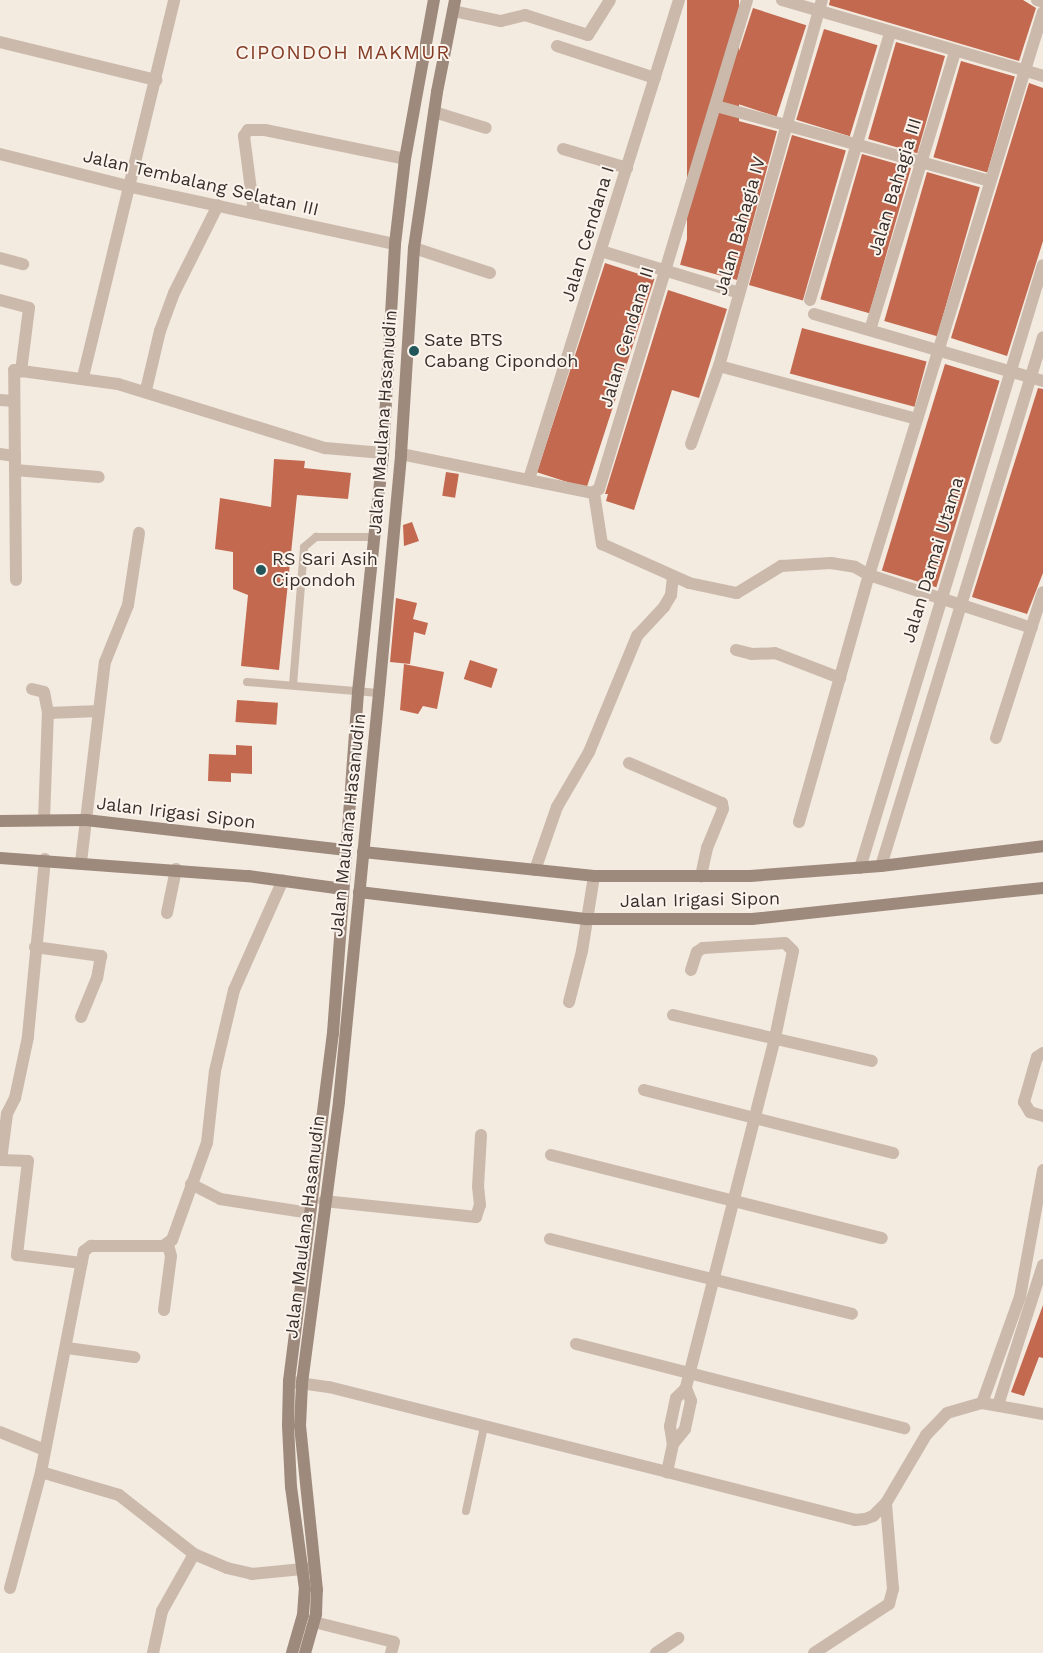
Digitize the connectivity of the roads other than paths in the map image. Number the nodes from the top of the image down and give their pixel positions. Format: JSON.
{"nodes":[{"id":1,"x":434,"y":0,"type":"edge"},
{"id":2,"x":610,"y":0,"type":"edge"},
{"id":3,"x":679,"y":0,"type":"edge"},
{"id":4,"x":747,"y":0,"type":"edge"},
{"id":5,"x":782,"y":0,"type":"edge"},
{"id":6,"x":1037,"y":0,"type":"edge"},
{"id":7,"x":170,"y":1,"type":"edge"},
{"id":8,"x":1043,"y":2,"type":"edge"},
{"id":9,"x":454,"y":5,"type":"edge"},
{"id":10,"x":820,"y":8,"type":"edge"},
{"id":11,"x":1043,"y":12,"type":"edge"},
{"id":12,"x":890,"y":33,"type":"junction"},
{"id":13,"x":0,"y":42,"type":"edge"},
{"id":14,"x":557,"y":46,"type":"dead end"},
{"id":15,"x":954,"y":54,"type":"junction"},
{"id":16,"x":1024,"y":73,"type":"junction"},
{"id":17,"x":1043,"y":76,"type":"edge"},
{"id":18,"x":654,"y":78,"type":"junction"},
{"id":19,"x":156,"y":80,"type":"junction"},
{"id":20,"x":716,"y":106,"type":"junction"},
{"id":21,"x":434,"y":112,"type":"junction"},
{"id":22,"x":786,"y":126,"type":"junction"},
{"id":23,"x":486,"y":128,"type":"dead end"},
{"id":24,"x":857,"y":145,"type":"junction"},
{"id":25,"x":563,"y":149,"type":"dead end"},
{"id":26,"x":0,"y":154,"type":"edge"},
{"id":27,"x":405,"y":159,"type":"junction"},
{"id":28,"x":922,"y":162,"type":"junction"},
{"id":29,"x":627,"y":168,"type":"junction"},
{"id":30,"x":990,"y":181,"type":"junction"},
{"id":31,"x":131,"y":187,"type":"junction"},
{"id":32,"x":218,"y":205,"type":"junction"},
{"id":33,"x":254,"y":213,"type":"junction"},
{"id":34,"x":395,"y":244,"type":"junction"},
{"id":35,"x":414,"y":248,"type":"junction"},
{"id":36,"x":601,"y":251,"type":"junction"},
{"id":37,"x":0,"y":258,"type":"edge"},
{"id":38,"x":23,"y":264,"type":"dead end"},
{"id":39,"x":1043,"y":265,"type":"edge"},
{"id":40,"x":666,"y":271,"type":"junction"},
{"id":41,"x":490,"y":273,"type":"dead end"},
{"id":42,"x":739,"y":293,"type":"junction"},
{"id":43,"x":0,"y":300,"type":"edge"},
{"id":44,"x":810,"y":300,"type":"dead end"},
{"id":45,"x":814,"y":314,"type":"dead end"},
{"id":46,"x":870,"y":330,"type":"junction"},
{"id":47,"x":1043,"y":337,"type":"edge"},
{"id":48,"x":938,"y":350,"type":"junction"},
{"id":49,"x":719,"y":366,"type":"junction"},
{"id":50,"x":21,"y":371,"type":"junction"},
{"id":51,"x":1011,"y":371,"type":"junction"},
{"id":52,"x":83,"y":377,"type":"junction"},
{"id":53,"x":1037,"y":379,"type":"edge"},
{"id":54,"x":146,"y":390,"type":"junction"},
{"id":55,"x":0,"y":400,"type":"edge"},
{"id":56,"x":14,"y":401,"type":"junction"},
{"id":57,"x":917,"y":419,"type":"junction"},
{"id":58,"x":691,"y":444,"type":"dead end"},
{"id":59,"x":380,"y":452,"type":"junction"},
{"id":60,"x":0,"y":454,"type":"edge"},
{"id":61,"x":401,"y":454,"type":"junction"},
{"id":62,"x":15,"y":456,"type":"junction"},
{"id":63,"x":15,"y":470,"type":"junction"},
{"id":64,"x":99,"y":477,"type":"dead end"},
{"id":65,"x":529,"y":479,"type":"junction"},
{"id":66,"x":594,"y":492,"type":"junction"},
{"id":67,"x":138,"y":533,"type":"dead end"},
{"id":68,"x":374,"y":537,"type":"junction"},
{"id":69,"x":869,"y":575,"type":"junction"},
{"id":70,"x":673,"y":578,"type":"junction"},
{"id":71,"x":16,"y":580,"type":"dead end"},
{"id":72,"x":1043,"y":592,"type":"edge"},
{"id":73,"x":940,"y":598,"type":"junction"},
{"id":74,"x":960,"y":604,"type":"junction"},
{"id":75,"x":1032,"y":628,"type":"junction"},
{"id":76,"x":363,"y":645,"type":"junction"},
{"id":77,"x":383,"y":647,"type":"junction"},
{"id":78,"x":736,"y":650,"type":"dead end"},
{"id":79,"x":840,"y":678,"type":"junction"},
{"id":80,"x":247,"y":682,"type":"dead end"},
{"id":81,"x":293,"y":685,"type":"junction"},
{"id":82,"x":32,"y":688,"type":"dead end"},
{"id":83,"x":354,"y":691,"type":"junction"},
{"id":84,"x":379,"y":693,"type":"junction"},
{"id":85,"x":100,"y":711,"type":"junction"},
{"id":86,"x":48,"y":713,"type":"junction"},
{"id":87,"x":996,"y":738,"type":"dead end"},
{"id":88,"x":629,"y":762,"type":"dead end"},
{"id":89,"x":44,"y":820,"type":"junction"},
{"id":90,"x":0,"y":821,"type":"edge"},
{"id":91,"x":86,"y":822,"type":"junction"},
{"id":92,"x":799,"y":822,"type":"dead end"},
{"id":93,"x":1043,"y":846,"type":"edge"},
{"id":94,"x":346,"y":853,"type":"junction"},
{"id":95,"x":362,"y":854,"type":"junction"},
{"id":96,"x":0,"y":858,"type":"edge"},
{"id":97,"x":45,"y":859,"type":"junction"},
{"id":98,"x":82,"y":860,"type":"junction"},
{"id":99,"x":881,"y":866,"type":"junction"},
{"id":100,"x":860,"y":868,"type":"junction"},
{"id":101,"x":176,"y":870,"type":"junction"},
{"id":102,"x":535,"y":870,"type":"junction"},
{"id":103,"x":701,"y":876,"type":"junction"},
{"id":104,"x":594,"y":878,"type":"junction"},
{"id":105,"x":283,"y":880,"type":"junction"},
{"id":106,"x":341,"y":886,"type":"junction"},
{"id":107,"x":359,"y":887,"type":"junction"},
{"id":108,"x":1043,"y":888,"type":"edge"},
{"id":109,"x":167,"y":913,"type":"dead end"},
{"id":110,"x":588,"y":916,"type":"junction"},
{"id":111,"x":35,"y":947,"type":"junction"},
{"id":112,"x":691,"y":970,"type":"dead end"},
{"id":113,"x":569,"y":1002,"type":"dead end"},
{"id":114,"x":673,"y":1015,"type":"dead end"},
{"id":115,"x":81,"y":1017,"type":"dead end"},
{"id":116,"x":774,"y":1038,"type":"junction"},
{"id":117,"x":1043,"y":1053,"type":"edge"},
{"id":118,"x":872,"y":1061,"type":"dead end"},
{"id":119,"x":644,"y":1090,"type":"dead end"},
{"id":120,"x":1043,"y":1116,"type":"edge"},
{"id":121,"x":754,"y":1117,"type":"junction"},
{"id":122,"x":481,"y":1135,"type":"dead end"},
{"id":123,"x":893,"y":1153,"type":"dead end"},
{"id":124,"x":551,"y":1155,"type":"dead end"},
{"id":125,"x":1043,"y":1170,"type":"edge"},
{"id":126,"x":191,"y":1184,"type":"junction"},
{"id":127,"x":732,"y":1200,"type":"junction"},
{"id":128,"x":324,"y":1202,"type":"junction"},
{"id":129,"x":304,"y":1212,"type":"junction"},
{"id":130,"x":882,"y":1238,"type":"dead end"},
{"id":131,"x":550,"y":1239,"type":"dead end"},
{"id":132,"x":168,"y":1245,"type":"junction"},
{"id":133,"x":82,"y":1264,"type":"junction"},
{"id":134,"x":1043,"y":1268,"type":"edge"},
{"id":135,"x":712,"y":1280,"type":"junction"},
{"id":136,"x":164,"y":1310,"type":"dead end"},
{"id":137,"x":852,"y":1314,"type":"dead end"},
{"id":138,"x":576,"y":1344,"type":"dead end"},
{"id":139,"x":67,"y":1348,"type":"junction"},
{"id":140,"x":134,"y":1356,"type":"dead end"},
{"id":141,"x":690,"y":1371,"type":"junction"},
{"id":142,"x":301,"y":1383,"type":"junction"},
{"id":143,"x":982,"y":1403,"type":"junction"},
{"id":144,"x":998,"y":1405,"type":"junction"},
{"id":145,"x":1043,"y":1414,"type":"edge"},
{"id":146,"x":484,"y":1427,"type":"junction"},
{"id":147,"x":904,"y":1428,"type":"dead end"},
{"id":148,"x":0,"y":1432,"type":"edge"},
{"id":149,"x":45,"y":1450,"type":"junction"},
{"id":150,"x":40,"y":1472,"type":"junction"},
{"id":151,"x":667,"y":1472,"type":"junction"},
{"id":152,"x":886,"y":1503,"type":"junction"},
{"id":153,"x":466,"y":1511,"type":"dead end"},
{"id":154,"x":194,"y":1554,"type":"junction"},
{"id":155,"x":302,"y":1570,"type":"junction"},
{"id":156,"x":10,"y":1588,"type":"dead end"},
{"id":157,"x":314,"y":1622,"type":"junction"},
{"id":158,"x":678,"y":1638,"type":"dead end"},
{"id":159,"x":153,"y":1653,"type":"edge"},
{"id":160,"x":292,"y":1653,"type":"edge"},
{"id":161,"x":306,"y":1653,"type":"edge"},
{"id":162,"x":391,"y":1653,"type":"edge"},
{"id":163,"x":656,"y":1653,"type":"edge"},
{"id":164,"x":814,"y":1653,"type":"edge"}],
"edges":[{"from":1,"to":27,"type":"street","name":"Jalan Maulana Hasanudin"},
{"from":2,"to":9,"type":"street"},
{"from":3,"to":18,"type":"street","name":"Jalan Cendana I"},
{"from":4,"to":20,"type":"street","name":"Jalan Cendana II"},
{"from":5,"to":10,"type":"street"},
{"from":6,"to":8,"type":"street"},
{"from":7,"to":19,"type":"street"},
{"from":9,"to":21,"type":"street","name":"Jalan Maulana Hasanudin"},
{"from":10,"to":12,"type":"street"},
{"from":10,"to":22,"type":"street","name":"Jalan Bahagia IV"},
{"from":11,"to":16,"type":"street"},
{"from":12,"to":15,"type":"street"},
{"from":12,"to":24,"type":"street"},
{"from":13,"to":19,"type":"street"},
{"from":14,"to":18,"type":"street"},
{"from":15,"to":16,"type":"street"},
{"from":15,"to":28,"type":"street","name":"Jalan Bahagia III"},
{"from":16,"to":17,"type":"street"},
{"from":16,"to":30,"type":"street"},
{"from":18,"to":29,"type":"street","name":"Jalan Cendana I"},
{"from":19,"to":31,"type":"street"},
{"from":20,"to":22,"type":"street"},
{"from":20,"to":40,"type":"street","name":"Jalan Cendana II"},
{"from":21,"to":23,"type":"street"},
{"from":21,"to":35,"type":"street","name":"Jalan Maulana Hasanudin"},
{"from":22,"to":24,"type":"street"},
{"from":22,"to":42,"type":"street","name":"Jalan Bahagia IV"},
{"from":24,"to":28,"type":"street"},
{"from":24,"to":44,"type":"street"},
{"from":25,"to":29,"type":"street"},
{"from":26,"to":31,"type":"street","name":"Jalan Tembalang Selatan III"},
{"from":27,"to":33,"type":"street"},
{"from":27,"to":34,"type":"street","name":"Jalan Maulana Hasanudin"},
{"from":28,"to":30,"type":"street"},
{"from":28,"to":46,"type":"street","name":"Jalan Bahagia III"},
{"from":29,"to":36,"type":"street","name":"Jalan Cendana I"},
{"from":30,"to":48,"type":"street"},
{"from":31,"to":32,"type":"street","name":"Jalan Tembalang Selatan III"},
{"from":31,"to":52,"type":"street"},
{"from":32,"to":33,"type":"street","name":"Jalan Tembalang Selatan III"},
{"from":32,"to":54,"type":"street"},
{"from":33,"to":34,"type":"street","name":"Jalan Tembalang Selatan III"},
{"from":34,"to":35,"type":"street"},
{"from":34,"to":59,"type":"street","name":"Jalan Maulana Hasanudin"},
{"from":35,"to":41,"type":"street"},
{"from":35,"to":61,"type":"street","name":"Jalan Maulana Hasanudin"},
{"from":36,"to":40,"type":"street"},
{"from":36,"to":65,"type":"street","name":"Jalan Cendana I"},
{"from":37,"to":38,"type":"street"},
{"from":39,"to":51,"type":"street","name":"Jalan Damai Utama"},
{"from":40,"to":42,"type":"street"},
{"from":40,"to":66,"type":"street","name":"Jalan Cendana II"},
{"from":42,"to":49,"type":"street","name":"Jalan Bahagia IV"},
{"from":43,"to":50,"type":"street"},
{"from":45,"to":46,"type":"street"},
{"from":46,"to":48,"type":"street"},
{"from":47,"to":53,"type":"street"},
{"from":48,"to":51,"type":"street"},
{"from":48,"to":57,"type":"street"},
{"from":49,"to":57,"type":"street"},
{"from":49,"to":58,"type":"street","name":"Jalan Bahagia IV"},
{"from":50,"to":52,"type":"street"},
{"from":50,"to":56,"type":"street"},
{"from":51,"to":53,"type":"street"},
{"from":51,"to":73,"type":"street","name":"Jalan Damai Utama"},
{"from":52,"to":54,"type":"street"},
{"from":53,"to":74,"type":"street"},
{"from":54,"to":59,"type":"street"},
{"from":55,"to":56,"type":"street"},
{"from":56,"to":62,"type":"street"},
{"from":57,"to":69,"type":"street"},
{"from":59,"to":61,"type":"street"},
{"from":59,"to":68,"type":"street","name":"Jalan Maulana Hasanudin"},
{"from":60,"to":62,"type":"street"},
{"from":61,"to":65,"type":"street"},
{"from":61,"to":77,"type":"street","name":"Jalan Maulana Hasanudin"},
{"from":62,"to":63,"type":"street"},
{"from":63,"to":64,"type":"street"},
{"from":63,"to":71,"type":"street"},
{"from":65,"to":66,"type":"street"},
{"from":66,"to":70,"type":"street"},
{"from":67,"to":85,"type":"street"},
{"from":68,"to":76,"type":"street","name":"Jalan Maulana Hasanudin"},
{"from":68,"to":81,"type":"lane"},
{"from":69,"to":70,"type":"street"},
{"from":69,"to":73,"type":"street"},
{"from":69,"to":79,"type":"street"},
{"from":70,"to":102,"type":"street"},
{"from":72,"to":75,"type":"street"},
{"from":73,"to":74,"type":"street"},
{"from":73,"to":100,"type":"street","name":"Jalan Damai Utama"},
{"from":74,"to":75,"type":"street"},
{"from":74,"to":99,"type":"street"},
{"from":75,"to":87,"type":"street"},
{"from":76,"to":77,"type":"street"},
{"from":76,"to":83,"type":"street","name":"Jalan Maulana Hasanudin"},
{"from":77,"to":84,"type":"street","name":"Jalan Maulana Hasanudin"},
{"from":78,"to":79,"type":"street"},
{"from":79,"to":92,"type":"street"},
{"from":80,"to":81,"type":"lane"},
{"from":81,"to":83,"type":"lane"},
{"from":82,"to":86,"type":"street"},
{"from":83,"to":84,"type":"lane"},
{"from":83,"to":94,"type":"street","name":"Jalan Maulana Hasanudin"},
{"from":84,"to":95,"type":"street","name":"Jalan Maulana Hasanudin"},
{"from":85,"to":86,"type":"street"},
{"from":85,"to":91,"type":"street"},
{"from":86,"to":89,"type":"street"},
{"from":88,"to":103,"type":"street"},
{"from":89,"to":90,"type":"street","name":"Jalan Irigasi Sipon"},
{"from":89,"to":91,"type":"street","name":"Jalan Irigasi Sipon"},
{"from":91,"to":94,"type":"street","name":"Jalan Irigasi Sipon"},
{"from":91,"to":98,"type":"street"},
{"from":93,"to":99,"type":"street","name":"Jalan Irigasi Sipon"},
{"from":94,"to":106,"type":"street","name":"Jalan Maulana Hasanudin"},
{"from":95,"to":102,"type":"street","name":"Jalan Irigasi Sipon"},
{"from":95,"to":107,"type":"street","name":"Jalan Maulana Hasanudin"},
{"from":96,"to":97,"type":"street"},
{"from":97,"to":98,"type":"street"},
{"from":97,"to":111,"type":"street"},
{"from":98,"to":101,"type":"street"},
{"from":99,"to":100,"type":"street","name":"Jalan Irigasi Sipon"},
{"from":100,"to":103,"type":"street","name":"Jalan Irigasi Sipon"},
{"from":101,"to":105,"type":"street"},
{"from":101,"to":109,"type":"street"},
{"from":102,"to":104,"type":"street","name":"Jalan Irigasi Sipon"},
{"from":103,"to":104,"type":"street","name":"Jalan Irigasi Sipon"},
{"from":104,"to":110,"type":"street"},
{"from":105,"to":106,"type":"street"},
{"from":105,"to":126,"type":"street"},
{"from":106,"to":129,"type":"street","name":"Jalan Maulana Hasanudin"},
{"from":107,"to":110,"type":"street","name":"Jalan Irigasi Sipon"},
{"from":107,"to":128,"type":"street","name":"Jalan Maulana Hasanudin"},
{"from":108,"to":110,"type":"street","name":"Jalan Irigasi Sipon"},
{"from":110,"to":113,"type":"street"},
{"from":111,"to":115,"type":"street"},
{"from":111,"to":133,"type":"street"},
{"from":112,"to":116,"type":"street"},
{"from":114,"to":116,"type":"street"},
{"from":116,"to":118,"type":"street"},
{"from":116,"to":121,"type":"street"},
{"from":117,"to":120,"type":"street"},
{"from":119,"to":121,"type":"street"},
{"from":121,"to":123,"type":"street"},
{"from":121,"to":127,"type":"street"},
{"from":122,"to":128,"type":"street"},
{"from":124,"to":127,"type":"street"},
{"from":125,"to":143,"type":"street"},
{"from":126,"to":129,"type":"street"},
{"from":126,"to":132,"type":"street"},
{"from":127,"to":130,"type":"street"},
{"from":127,"to":135,"type":"street"},
{"from":128,"to":142,"type":"street","name":"Jalan Maulana Hasanudin"},
{"from":129,"to":142,"type":"street","name":"Jalan Maulana Hasanudin"},
{"from":131,"to":135,"type":"street"},
{"from":132,"to":133,"type":"street"},
{"from":132,"to":136,"type":"street"},
{"from":133,"to":139,"type":"street"},
{"from":134,"to":144,"type":"street"},
{"from":135,"to":137,"type":"street"},
{"from":135,"to":141,"type":"street"},
{"from":138,"to":141,"type":"street"},
{"from":139,"to":140,"type":"street"},
{"from":139,"to":149,"type":"street"},
{"from":141,"to":147,"type":"street"},
{"from":141,"to":151,"type":"street"},
{"from":142,"to":146,"type":"street"},
{"from":142,"to":155,"type":"street","name":"Jalan Maulana Hasanudin"},
{"from":143,"to":144,"type":"street"},
{"from":143,"to":152,"type":"street"},
{"from":144,"to":145,"type":"street"},
{"from":146,"to":151,"type":"street"},
{"from":146,"to":153,"type":"lane"},
{"from":148,"to":149,"type":"street"},
{"from":149,"to":150,"type":"street"},
{"from":150,"to":154,"type":"street"},
{"from":150,"to":156,"type":"street"},
{"from":151,"to":152,"type":"street"},
{"from":152,"to":164,"type":"street"},
{"from":154,"to":155,"type":"street"},
{"from":154,"to":159,"type":"street"},
{"from":155,"to":157,"type":"street","name":"Jalan Maulana Hasanudin"},
{"from":155,"to":160,"type":"street","name":"Jalan Maulana Hasanudin"},
{"from":157,"to":161,"type":"street","name":"Jalan Maulana Hasanudin"},
{"from":157,"to":162,"type":"street"},
{"from":158,"to":163,"type":"street"}]}
